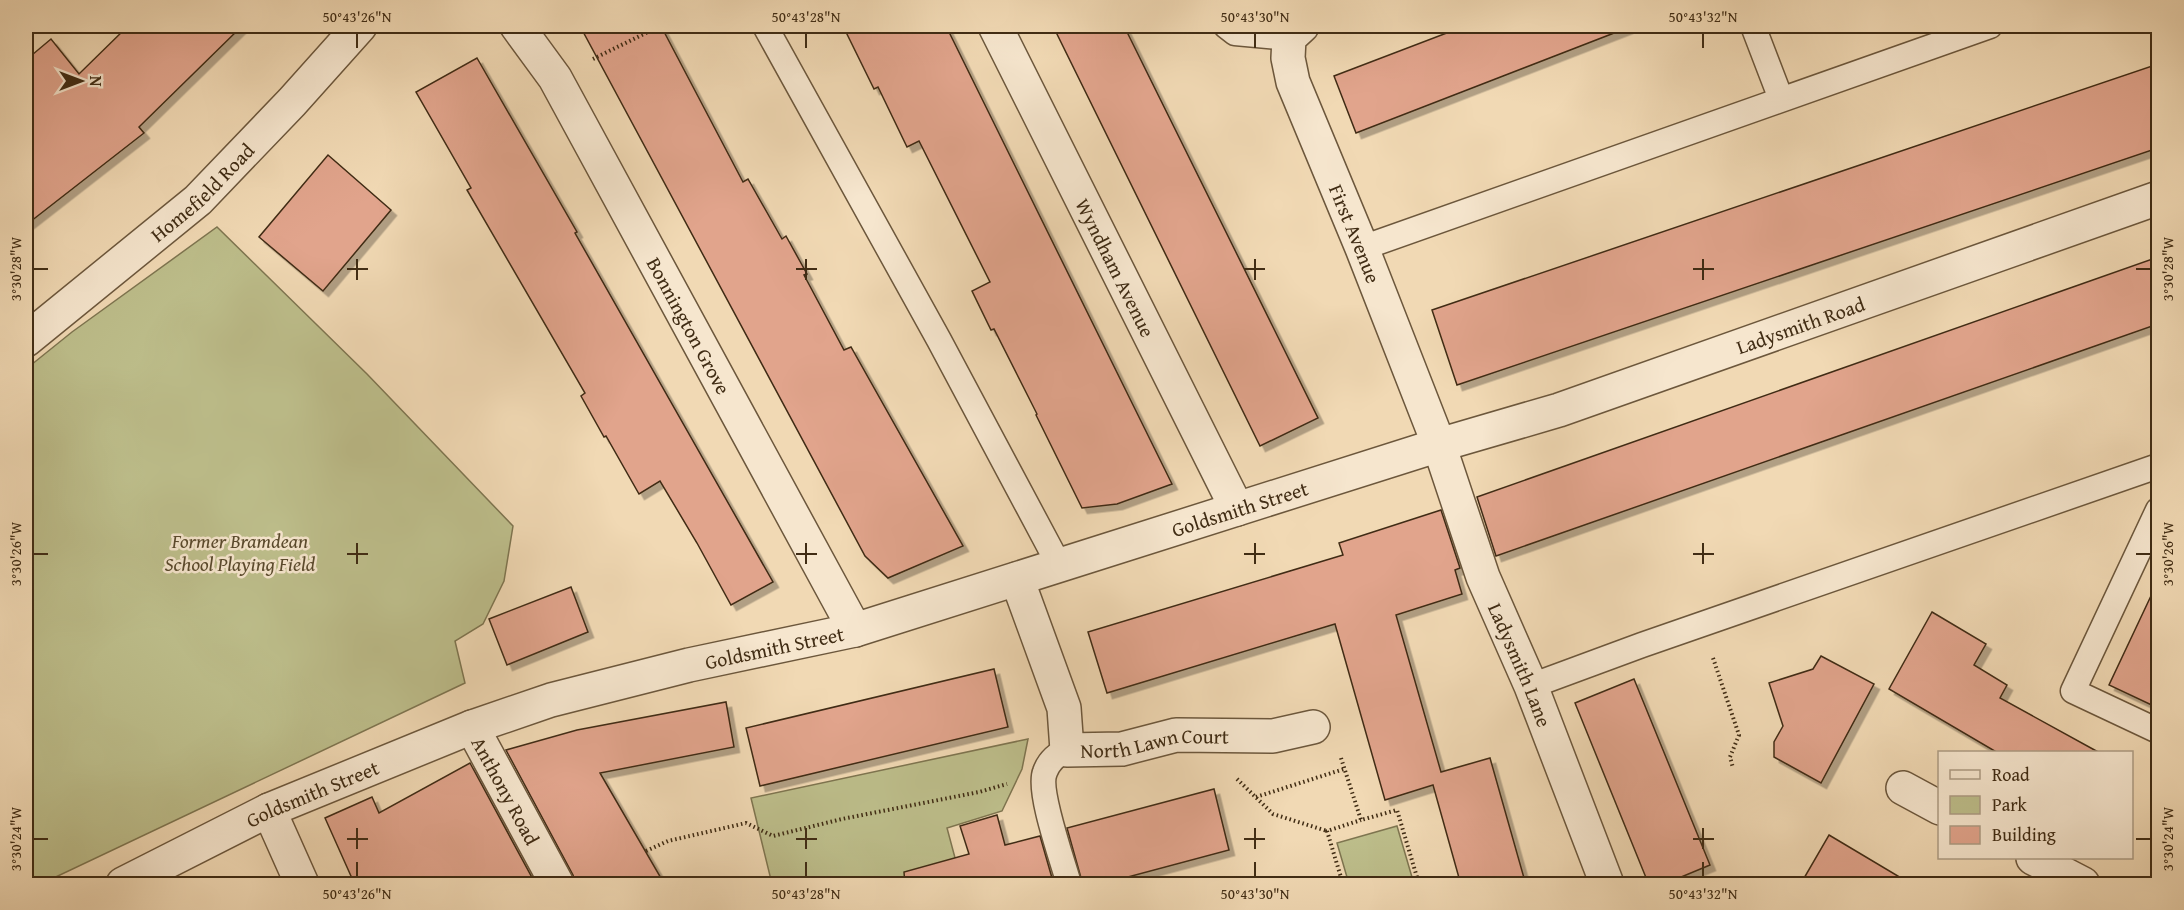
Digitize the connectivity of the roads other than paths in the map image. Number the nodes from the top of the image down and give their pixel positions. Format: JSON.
{"nodes":[{"id":1,"x":360,"y":26,"type":"edge"},
{"id":2,"x":517,"y":26,"type":"edge"},
{"id":3,"x":765,"y":26,"type":"edge"},
{"id":4,"x":995,"y":26,"type":"edge"},
{"id":5,"x":1226,"y":26,"type":"edge"},
{"id":6,"x":1753,"y":26,"type":"edge"},
{"id":7,"x":1990,"y":26,"type":"edge"},
{"id":8,"x":1296,"y":32,"type":"edge"},
{"id":9,"x":1780,"y":99,"type":"junction"},
{"id":10,"x":2158,"y":198,"type":"edge"},
{"id":11,"x":1362,"y":248,"type":"junction"},
{"id":12,"x":26,"y":340,"type":"edge"},
{"id":13,"x":1439,"y":445,"type":"junction"},
{"id":14,"x":2158,"y":466,"type":"edge"},
{"id":15,"x":1237,"y":509,"type":"junction"},
{"id":16,"x":2158,"y":510,"type":"edge"},
{"id":17,"x":1059,"y":565,"type":"junction"},
{"id":18,"x":1017,"y":579,"type":"junction"},
{"id":19,"x":855,"y":630,"type":"junction"},
{"id":20,"x":1531,"y":686,"type":"junction"},
{"id":21,"x":472,"y":727,"type":"junction"},
{"id":22,"x":1313,"y":727,"type":"dead end"},
{"id":23,"x":2158,"y":731,"type":"edge"},
{"id":24,"x":1067,"y":750,"type":"junction"},
{"id":25,"x":1903,"y":788,"type":"dead end"},
{"id":26,"x":1938,"y":807,"type":"edge"},
{"id":27,"x":269,"y":810,"type":"junction"},
{"id":28,"x":2035,"y":859,"type":"edge"},
{"id":29,"x":123,"y":885,"type":"edge"},
{"id":30,"x":302,"y":885,"type":"edge"},
{"id":31,"x":557,"y":885,"type":"edge"},
{"id":32,"x":1069,"y":885,"type":"edge"},
{"id":33,"x":1607,"y":885,"type":"edge"},
{"id":34,"x":2083,"y":885,"type":"edge"}],
"edges":[{"from":1,"to":12,"type":"street","name":"Homefield Road"},
{"from":2,"to":19,"type":"street","name":"Bonnington Grove"},
{"from":3,"to":17,"type":"lane"},
{"from":4,"to":15,"type":"street","name":"Wyndham Avenue"},
{"from":5,"to":8,"type":"lane"},
{"from":6,"to":9,"type":"lane"},
{"from":7,"to":9,"type":"lane"},
{"from":8,"to":11,"type":"street","name":"First Avenue"},
{"from":9,"to":11,"type":"lane"},
{"from":10,"to":13,"type":"street","name":"Ladysmith Road"},
{"from":11,"to":13,"type":"street","name":"First Avenue"},
{"from":13,"to":15,"type":"street","name":"Goldsmith Street"},
{"from":13,"to":20,"type":"street","name":"Ladysmith Lane"},
{"from":14,"to":20,"type":"lane"},
{"from":15,"to":17,"type":"street","name":"Goldsmith Street"},
{"from":16,"to":23,"type":"lane"},
{"from":17,"to":18,"type":"street","name":"Goldsmith Street"},
{"from":18,"to":19,"type":"street","name":"Goldsmith Street"},
{"from":18,"to":24,"type":"street","name":"North Lawn Court"},
{"from":19,"to":21,"type":"street","name":"Goldsmith Street"},
{"from":20,"to":33,"type":"street","name":"Ladysmith Lane"},
{"from":21,"to":27,"type":"street","name":"Goldsmith Street"},
{"from":21,"to":31,"type":"street","name":"Anthony Road"},
{"from":22,"to":24,"type":"street","name":"North Lawn Court"},
{"from":24,"to":32,"type":"lane"},
{"from":25,"to":26,"type":"street"},
{"from":27,"to":29,"type":"street","name":"Goldsmith Street"},
{"from":27,"to":30,"type":"street"},
{"from":28,"to":34,"type":"street"}]}
